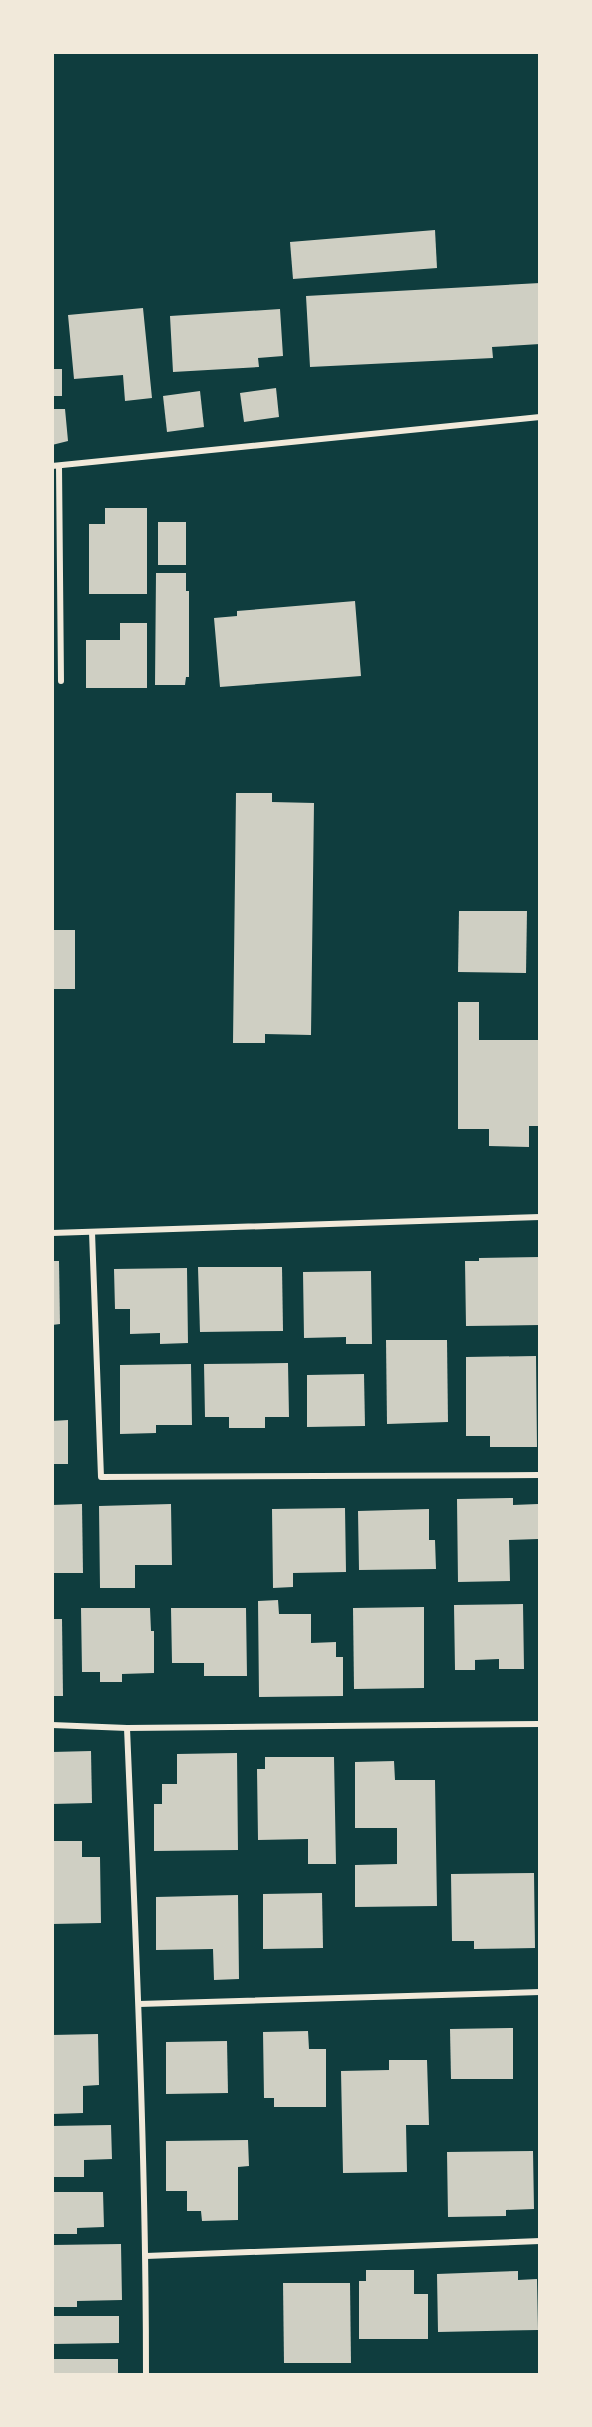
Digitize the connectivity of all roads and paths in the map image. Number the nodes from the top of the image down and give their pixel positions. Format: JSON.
{"nodes":[{"id":1,"x":540,"y":417,"type":"edge"},
{"id":2,"x":56,"y":466,"type":"edge"},
{"id":3,"x":61,"y":681,"type":"dead end"},
{"id":4,"x":540,"y":1217,"type":"edge"},
{"id":5,"x":92,"y":1232,"type":"junction"},
{"id":6,"x":52,"y":1233,"type":"edge"},
{"id":7,"x":540,"y":1475,"type":"edge"},
{"id":8,"x":540,"y":1724,"type":"edge"},
{"id":9,"x":52,"y":1725,"type":"edge"},
{"id":10,"x":127,"y":1728,"type":"junction"},
{"id":11,"x":540,"y":1992,"type":"edge"},
{"id":12,"x":139,"y":2004,"type":"junction"},
{"id":13,"x":540,"y":2241,"type":"edge"},
{"id":14,"x":146,"y":2256,"type":"junction"},
{"id":15,"x":146,"y":2374,"type":"edge"}],
"edges":[{"from":1,"to":2,"type":"street"},
{"from":2,"to":3,"type":"street"},
{"from":4,"to":5,"type":"street"},
{"from":5,"to":6,"type":"street"},
{"from":5,"to":7,"type":"street"},
{"from":8,"to":10,"type":"street"},
{"from":9,"to":10,"type":"street"},
{"from":10,"to":12,"type":"street"},
{"from":11,"to":12,"type":"street"},
{"from":12,"to":14,"type":"street"},
{"from":13,"to":14,"type":"street"},
{"from":14,"to":15,"type":"street"}]}
